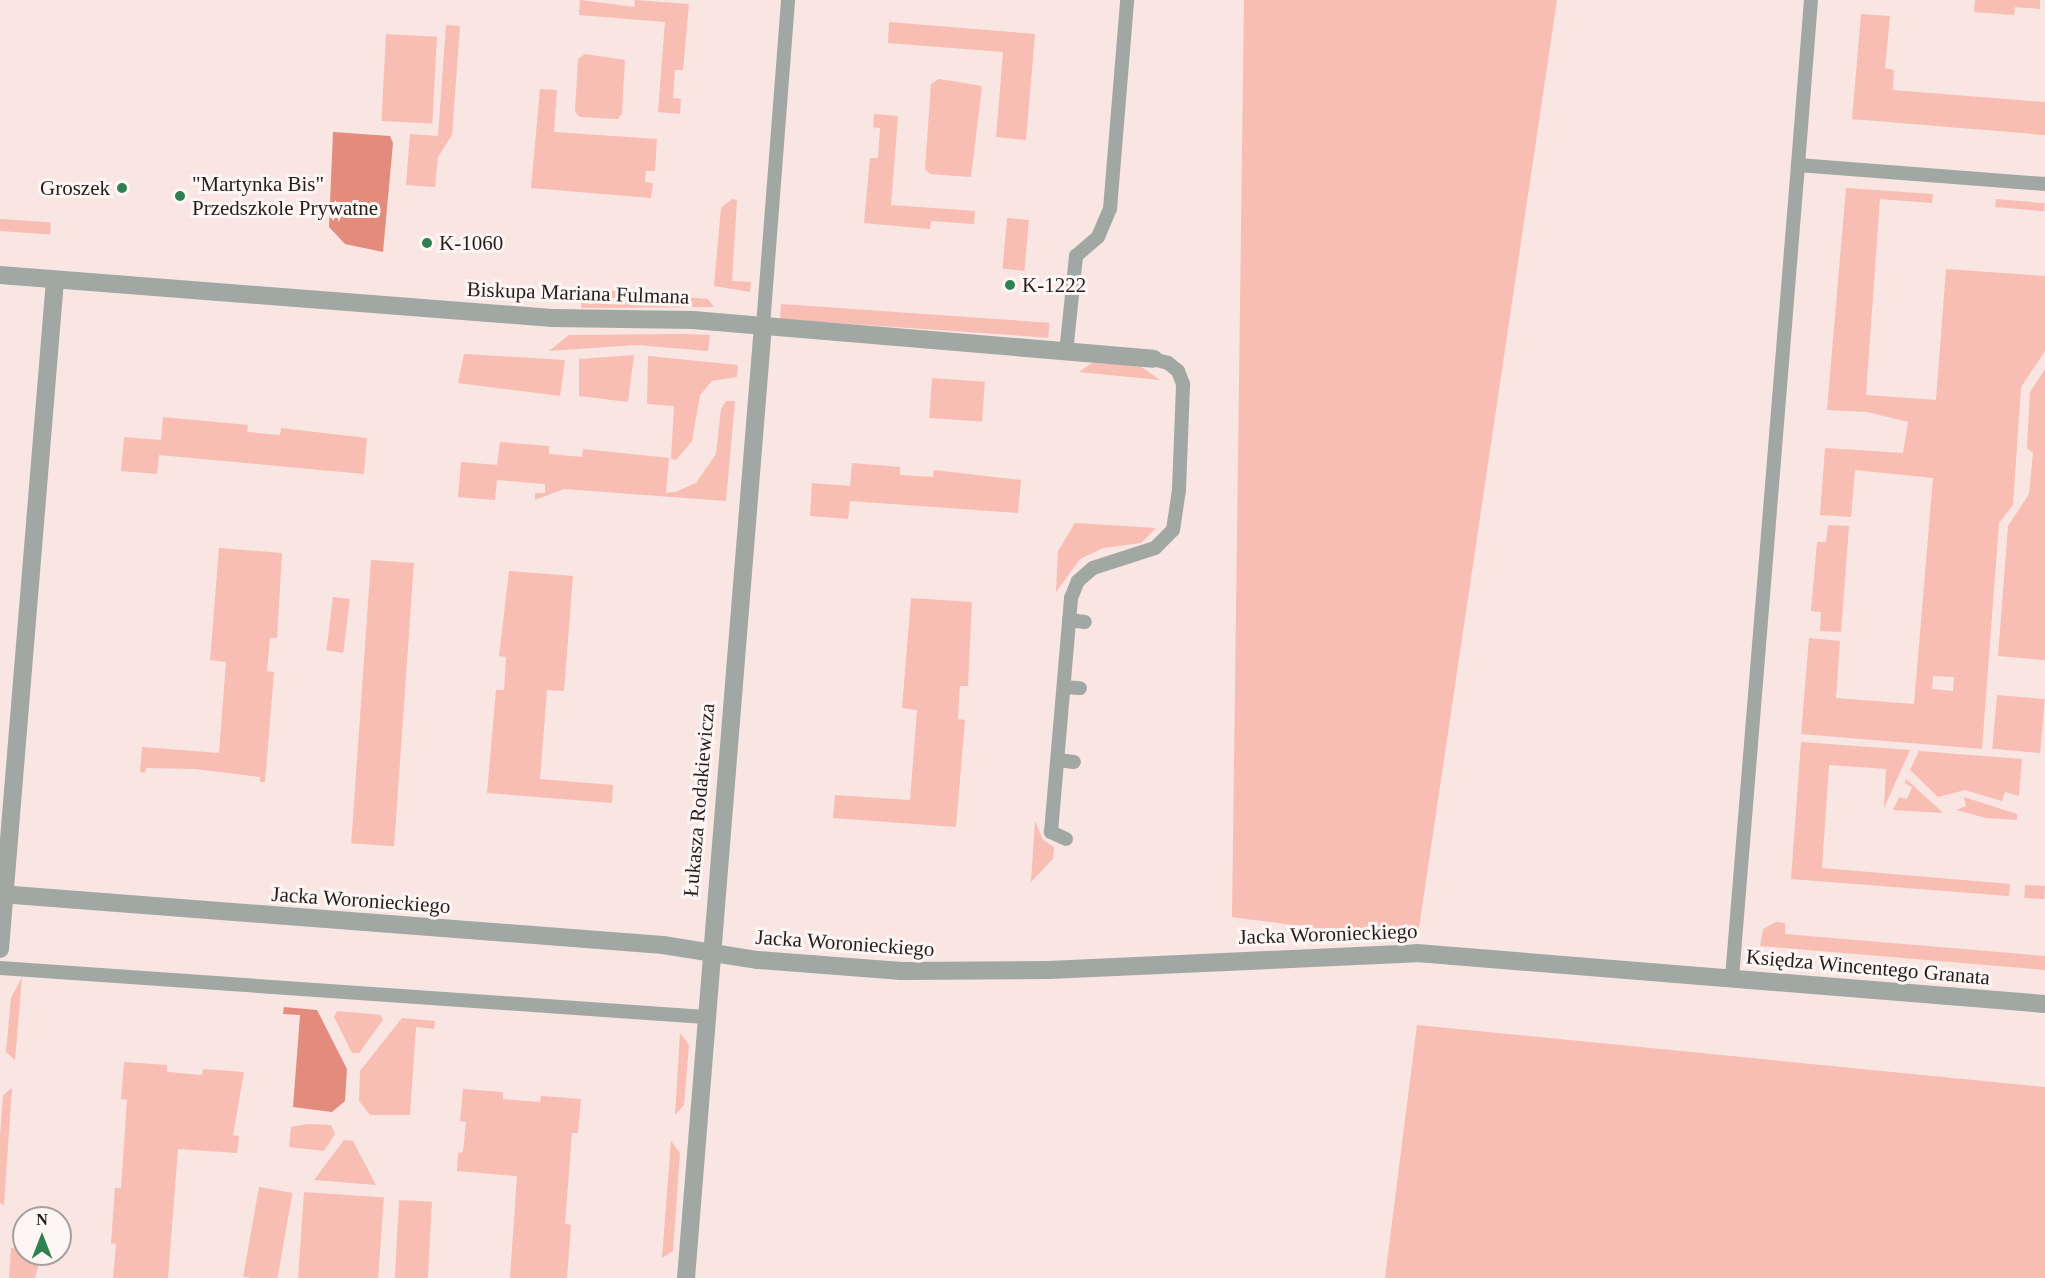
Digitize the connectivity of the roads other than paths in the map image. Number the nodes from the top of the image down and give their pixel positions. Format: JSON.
{"nodes":[{"id":1,"x":788,"y":0,"type":"edge"},
{"id":2,"x":1127,"y":0,"type":"edge"},
{"id":3,"x":1811,"y":0,"type":"edge"},
{"id":4,"x":1798,"y":165,"type":"junction"},
{"id":5,"x":2045,"y":184,"type":"edge"},
{"id":6,"x":0,"y":275,"type":"edge"},
{"id":7,"x":55,"y":280,"type":"junction"},
{"id":8,"x":764,"y":326,"type":"junction"},
{"id":9,"x":1066,"y":353,"type":"junction"},
{"id":10,"x":1153,"y":359,"type":"joint"},
{"id":11,"x":1070,"y":620,"type":"junction"},
{"id":12,"x":1085,"y":622,"type":"dead end"},
{"id":13,"x":1064,"y":687,"type":"junction"},
{"id":14,"x":1080,"y":688,"type":"dead end"},
{"id":15,"x":1058,"y":760,"type":"junction"},
{"id":16,"x":1074,"y":762,"type":"dead end"},
{"id":17,"x":1066,"y":839,"type":"dead end"},
{"id":18,"x":2,"y":894,"type":"edge"},
{"id":19,"x":0,"y":950,"type":"edge"},
{"id":20,"x":710,"y":953,"type":"junction"},
{"id":21,"x":0,"y":968,"type":"edge"},
{"id":22,"x":1688,"y":974,"type":"joint"},
{"id":23,"x":1732,"y":978,"type":"junction"},
{"id":24,"x":2045,"y":1004,"type":"edge"},
{"id":25,"x":705,"y":1017,"type":"junction"},
{"id":26,"x":686,"y":1278,"type":"edge"}],
"edges":[{"from":1,"to":8,"type":"lane"},
{"from":2,"to":9,"type":"lane"},
{"from":3,"to":4,"type":"lane"},
{"from":4,"to":5,"type":"lane"},
{"from":4,"to":23,"type":"lane"},
{"from":6,"to":7,"type":"street","name":"Biskupa Mariana Fulmana"},
{"from":7,"to":8,"type":"street","name":"Biskupa Mariana Fulmana"},
{"from":7,"to":18,"type":"street"},
{"from":8,"to":9,"type":"street","name":"Biskupa Mariana Fulmana"},
{"from":8,"to":20,"type":"street","name":"Łukasza Rodakiewicza"},
{"from":9,"to":10,"type":"street","name":"Biskupa Mariana Fulmana"},
{"from":10,"to":11,"type":"lane"},
{"from":11,"to":12,"type":"lane"},
{"from":11,"to":13,"type":"lane"},
{"from":13,"to":14,"type":"lane"},
{"from":13,"to":15,"type":"lane"},
{"from":15,"to":16,"type":"lane"},
{"from":15,"to":17,"type":"lane"},
{"from":18,"to":19,"type":"street"},
{"from":18,"to":20,"type":"street","name":"Jacka Woronieckiego"},
{"from":20,"to":22,"type":"street","name":"Jacka Woronieckiego"},
{"from":20,"to":25,"type":"street","name":"Łukasza Rodakiewicza"},
{"from":21,"to":25,"type":"lane"},
{"from":22,"to":23,"type":"street","name":"Księdza Wincentego Granata"},
{"from":23,"to":24,"type":"street","name":"Księdza Wincentego Granata"},
{"from":25,"to":26,"type":"street","name":"Łukasza Rodakiewicza"}]}
